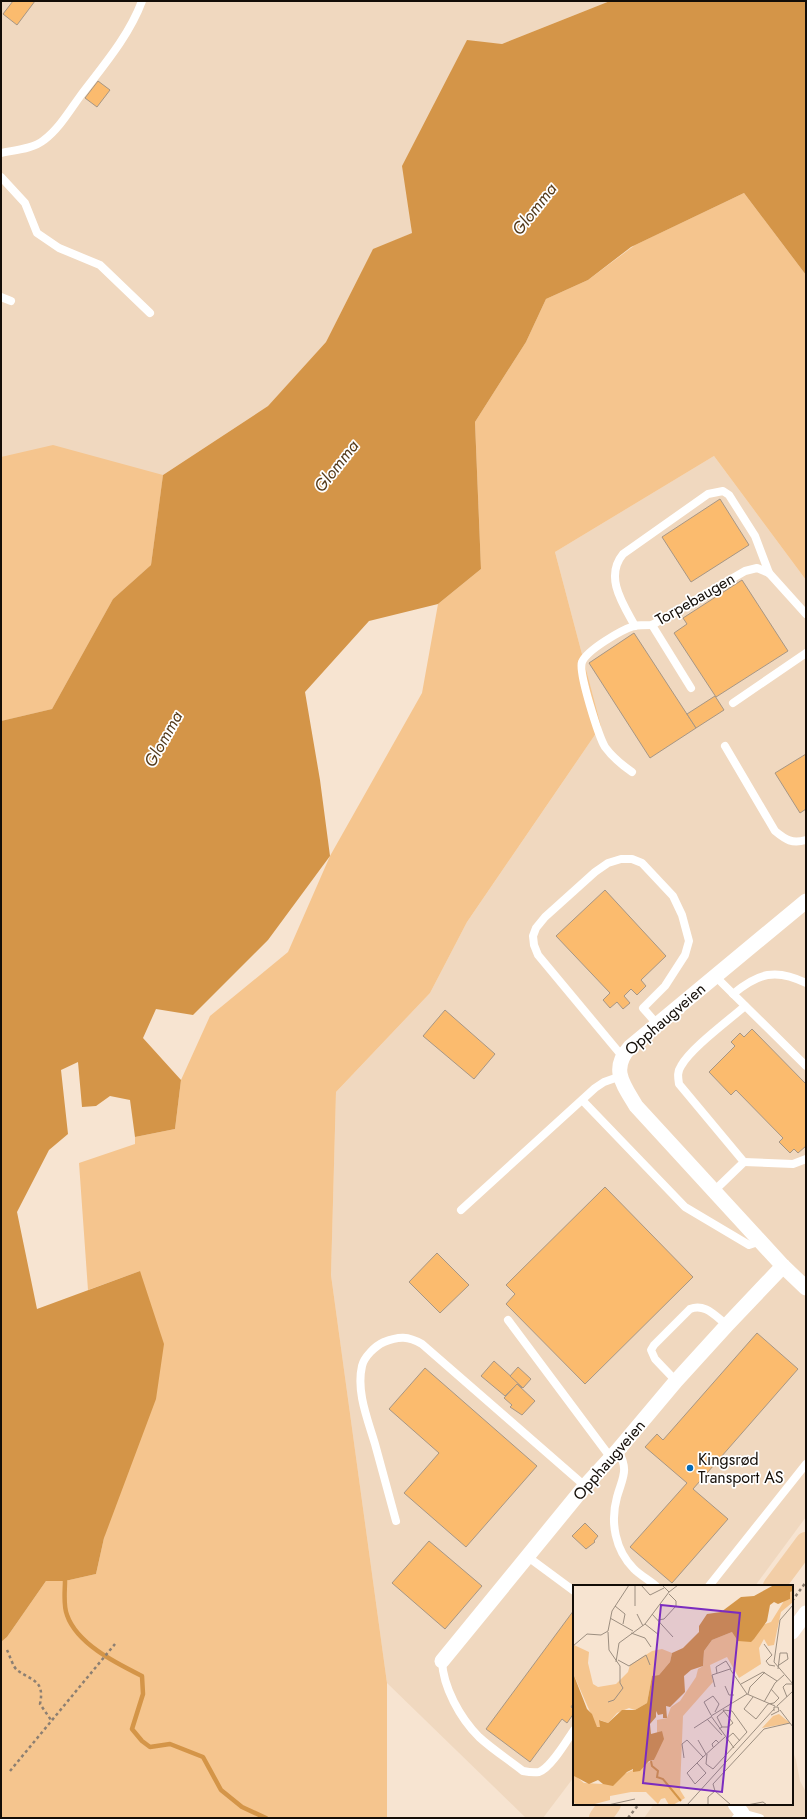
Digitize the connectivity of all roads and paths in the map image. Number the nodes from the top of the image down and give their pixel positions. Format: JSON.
{"nodes":[{"id":1,"x":142,"y":1,"type":"edge"},
{"id":2,"x":1,"y":153,"type":"edge"},
{"id":3,"x":1,"y":177,"type":"edge"},
{"id":4,"x":1,"y":297,"type":"edge"},
{"id":5,"x":11,"y":301,"type":"dead end"},
{"id":6,"x":150,"y":313,"type":"dead end"},
{"id":7,"x":769,"y":573,"type":"junction"},
{"id":8,"x":806,"y":614,"type":"edge"},
{"id":9,"x":652,"y":625,"type":"junction"},
{"id":10,"x":635,"y":626,"type":"junction"},
{"id":11,"x":806,"y":652,"type":"edge"},
{"id":12,"x":691,"y":688,"type":"dead end"},
{"id":13,"x":733,"y":703,"type":"dead end"},
{"id":14,"x":725,"y":746,"type":"dead end"},
{"id":15,"x":632,"y":772,"type":"dead end"},
{"id":16,"x":806,"y":840,"type":"edge"},
{"id":17,"x":806,"y":901,"type":"edge"},
{"id":18,"x":715,"y":976,"type":"junction"},
{"id":19,"x":806,"y":983,"type":"edge"},
{"id":20,"x":733,"y":994,"type":"junction"},
{"id":21,"x":745,"y":1006,"type":"junction"},
{"id":22,"x":657,"y":1024,"type":"junction"},
{"id":23,"x":622,"y":1056,"type":"junction"},
{"id":24,"x":806,"y":1066,"type":"edge"},
{"id":25,"x":621,"y":1076,"type":"junction"},
{"id":26,"x":583,"y":1101,"type":"junction"},
{"id":27,"x":806,"y":1160,"type":"edge"},
{"id":28,"x":744,"y":1162,"type":"junction"},
{"id":29,"x":715,"y":1190,"type":"junction"},
{"id":30,"x":461,"y":1210,"type":"dead end"},
{"id":31,"x":761,"y":1241,"type":"junction"},
{"id":32,"x":783,"y":1266,"type":"junction"},
{"id":33,"x":803,"y":1280,"type":"edge"},
{"id":34,"x":508,"y":1320,"type":"dead end"},
{"id":35,"x":727,"y":1325,"type":"junction"},
{"id":36,"x":676,"y":1381,"type":"junction"},
{"id":37,"x":614,"y":1454,"type":"junction"},
{"id":38,"x":806,"y":1464,"type":"edge"},
{"id":39,"x":585,"y":1486,"type":"junction"},
{"id":40,"x":396,"y":1521,"type":"dead end"},
{"id":41,"x":806,"y":1543,"type":"edge"},
{"id":42,"x":528,"y":1557,"type":"junction"},
{"id":43,"x":806,"y":1582,"type":"edge"},
{"id":44,"x":655,"y":1585,"type":"edge"},
{"id":45,"x":710,"y":1585,"type":"edge"},
{"id":46,"x":775,"y":1585,"type":"edge"},
{"id":47,"x":573,"y":1590,"type":"edge"},
{"id":48,"x":793,"y":1600,"type":"edge"},
{"id":49,"x":806,"y":1613,"type":"edge"},
{"id":50,"x":793,"y":1631,"type":"edge"},
{"id":51,"x":114,"y":1644,"type":"dead end"},
{"id":52,"x":7,"y":1650,"type":"dead end"},
{"id":53,"x":442,"y":1661,"type":"joint"},
{"id":54,"x":51,"y":1720,"type":"junction"},
{"id":55,"x":573,"y":1731,"type":"edge"},
{"id":56,"x":10,"y":1771,"type":"dead end"},
{"id":57,"x":609,"y":1805,"type":"edge"},
{"id":58,"x":638,"y":1805,"type":"edge"},
{"id":59,"x":738,"y":1812,"type":"edge"},
{"id":60,"x":600,"y":1818,"type":"edge"},
{"id":61,"x":628,"y":1818,"type":"edge"},
{"id":62,"x":760,"y":1818,"type":"edge"}],
"edges":[{"from":1,"to":2,"type":"lane"},
{"from":3,"to":6,"type":"lane"},
{"from":4,"to":5,"type":"lane"},
{"from":7,"to":8,"type":"lane"},
{"from":7,"to":9,"type":"lane","name":"Torpebaugen"},
{"from":7,"to":10,"type":"lane"},
{"from":9,"to":10,"type":"lane","name":"Torpebaugen"},
{"from":9,"to":12,"type":"lane"},
{"from":10,"to":15,"type":"lane","name":"Torpebaugen"},
{"from":11,"to":13,"type":"lane"},
{"from":14,"to":16,"type":"lane"},
{"from":17,"to":18,"type":"street","name":"Opphaugveien"},
{"from":18,"to":20,"type":"lane"},
{"from":18,"to":22,"type":"street","name":"Opphaugveien"},
{"from":19,"to":20,"type":"lane"},
{"from":20,"to":21,"type":"lane"},
{"from":21,"to":24,"type":"lane"},
{"from":21,"to":28,"type":"lane"},
{"from":22,"to":23,"type":"street","name":"Opphaugveien"},
{"from":22,"to":23,"type":"lane"},
{"from":23,"to":25,"type":"street","name":"Opphaugveien"},
{"from":25,"to":26,"type":"lane"},
{"from":25,"to":29,"type":"street","name":"Opphaugveien"},
{"from":26,"to":30,"type":"lane"},
{"from":26,"to":31,"type":"lane"},
{"from":27,"to":28,"type":"lane"},
{"from":28,"to":29,"type":"lane"},
{"from":29,"to":31,"type":"street","name":"Opphaugveien"},
{"from":31,"to":32,"type":"street","name":"Opphaugveien"},
{"from":32,"to":33,"type":"street","name":"Opphaugveien"},
{"from":32,"to":35,"type":"street","name":"Opphaugveien"},
{"from":34,"to":37,"type":"lane"},
{"from":35,"to":36,"type":"street","name":"Opphaugveien"},
{"from":35,"to":36,"type":"lane"},
{"from":36,"to":37,"type":"street","name":"Opphaugveien"},
{"from":37,"to":39,"type":"street","name":"Opphaugveien"},
{"from":37,"to":44,"type":"lane"},
{"from":38,"to":45,"type":"lane"},
{"from":39,"to":40,"type":"lane"},
{"from":39,"to":42,"type":"street","name":"Opphaugveien"},
{"from":41,"to":46,"type":"highway"},
{"from":42,"to":47,"type":"lane"},
{"from":42,"to":53,"type":"street","name":"Opphaugveien"},
{"from":43,"to":48,"type":"path"},
{"from":49,"to":50,"type":"street"},
{"from":51,"to":54,"type":"path"},
{"from":52,"to":54,"type":"path"},
{"from":53,"to":55,"type":"lane"},
{"from":54,"to":56,"type":"path"},
{"from":57,"to":60,"type":"highway"},
{"from":58,"to":61,"type":"path"},
{"from":59,"to":62,"type":"lane"}]}
